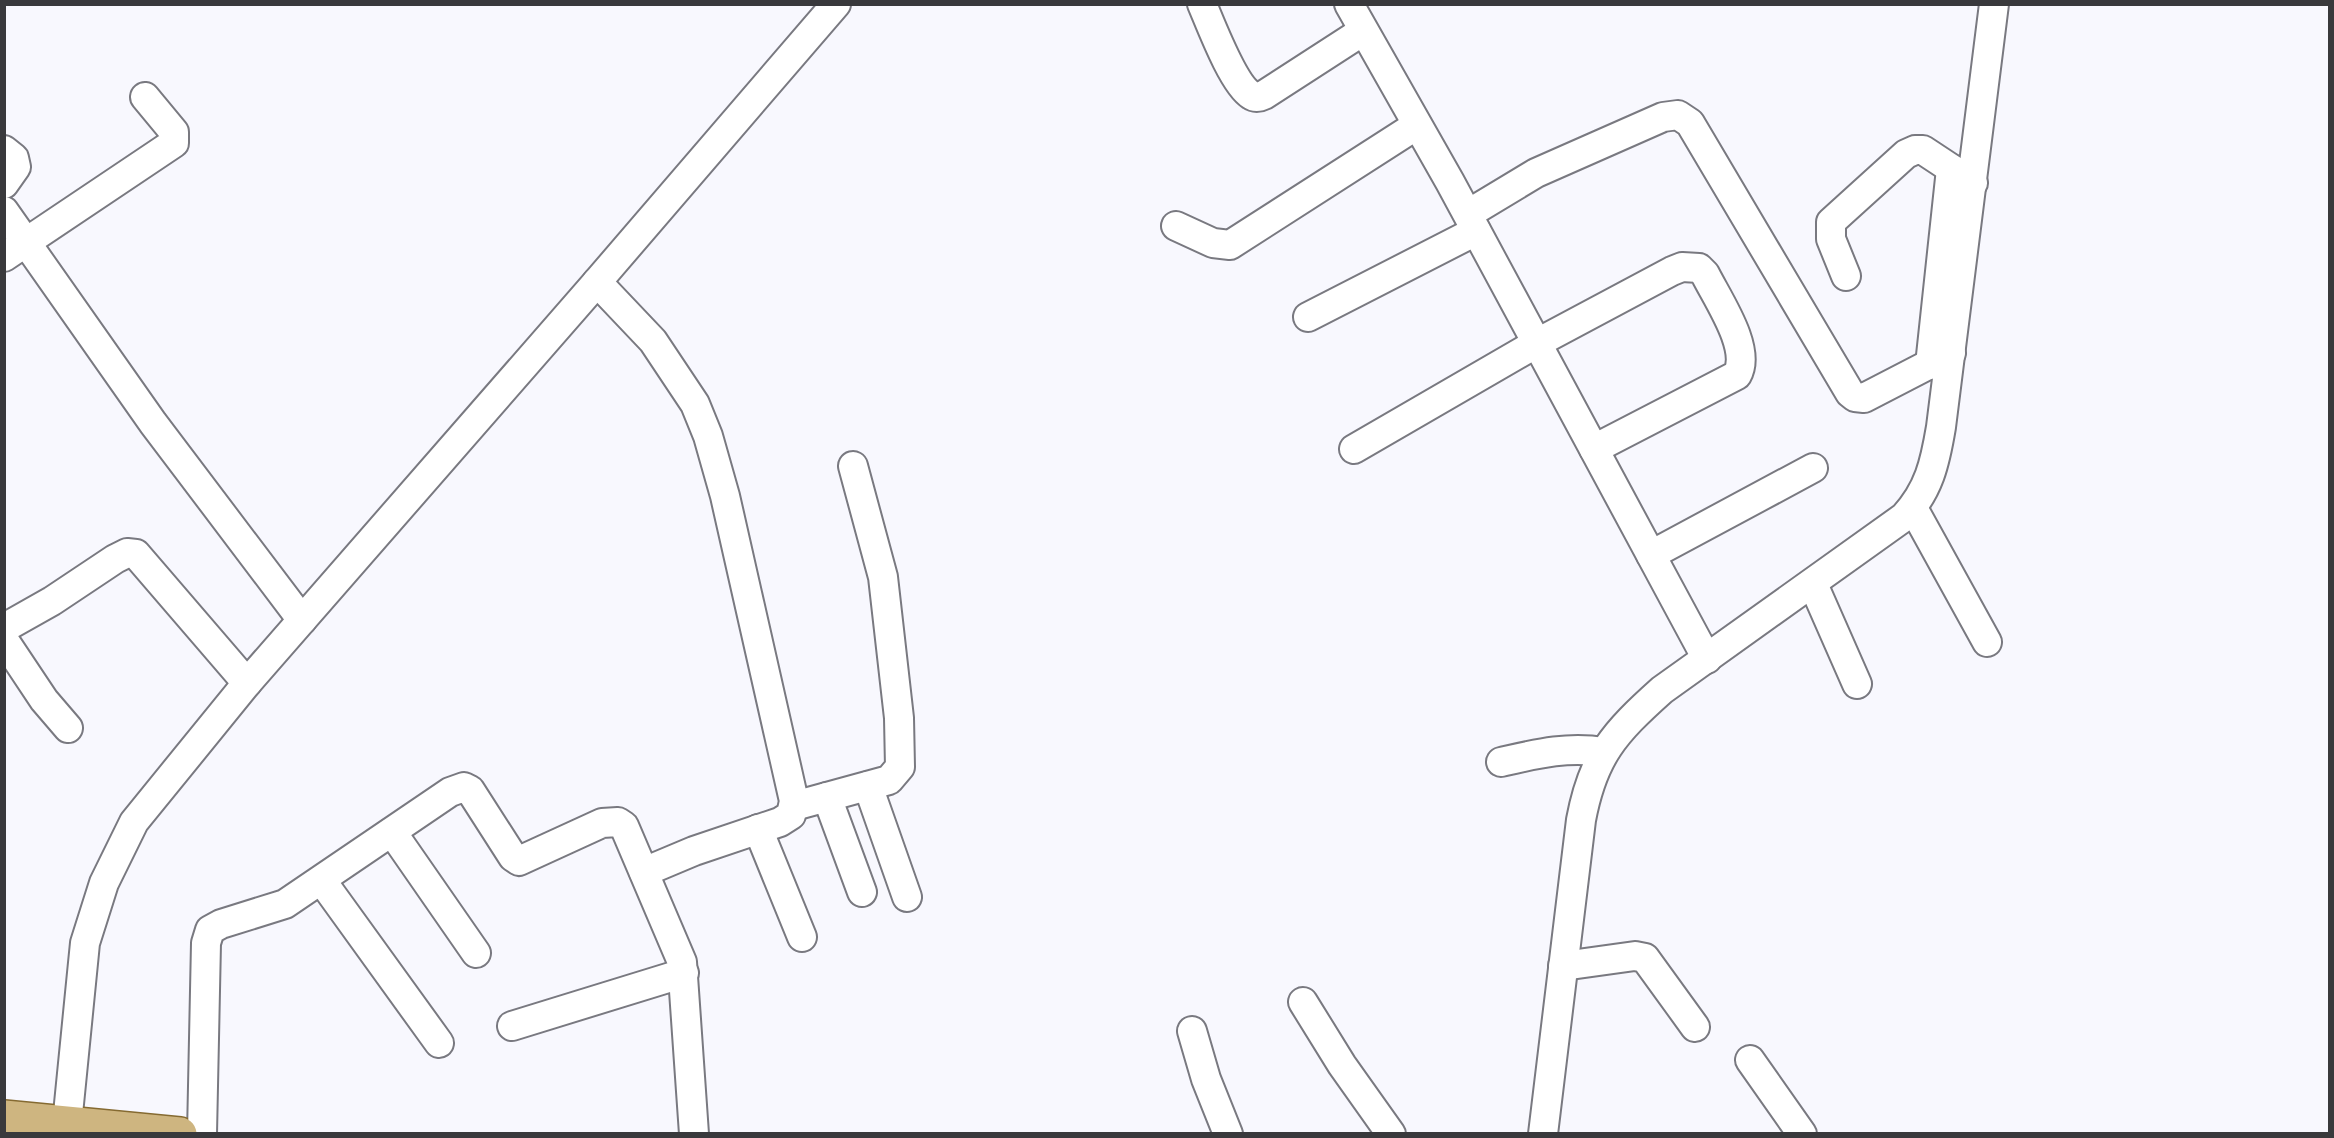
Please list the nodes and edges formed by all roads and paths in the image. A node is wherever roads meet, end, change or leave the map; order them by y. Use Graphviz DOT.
graph roads {
  1 [pos="836,4"];
  2 [pos="1202,4"];
  3 [pos="1349,4"];
  4 [pos="1994,4"];
  5 [pos="1363,32"];
  6 [pos="145,97"];
  7 [pos="1417,125"];
  8 [pos="4,150"];
  9 [pos="1961,175"];
  10 [pos="4,184"];
  11 [pos="4,211"];
  12 [pos="1472,222"];
  13 [pos="1176,226"];
  14 [pos="15,249"];
  15 [pos="1846,276"];
  16 [pos="597,282"];
  17 [pos="1308,317"];
  18 [pos="1537,343"];
  19 [pos="1939,359"];
  20 [pos="1354,449"];
  21 [pos="1594,449"];
  22 [pos="853,466"];
  23 [pos="1813,468"];
  24 [pos="1913,508"];
  25 [pos="1651,555"];
  26 [pos="1813,584"];
  27 [pos="302,620"];
  28 [pos="4,628"];
  29 [pos="4,640"];
  30 [pos="1987,642"];
  31 [pos="1707,659"];
  32 [pos="247,683"];
  33 [pos="1857,684"];
  34 [pos="68,728"];
  35 [pos="1593,750"];
  36 [pos="1501,762"];
  37 [pos="868,786"];
  38 [pos="827,797"];
  39 [pos="794,806"];
  40 [pos="758,829"];
  41 [pos="392,832"];
  42 [pos="644,872"];
  43 [pos="322,880"];
  44 [pos="862,892"];
  45 [pos="907,897"];
  46 [pos="802,937"];
  47 [pos="476,953"];
  48 [pos="1563,966"];
  49 [pos="684,973"];
  50 [pos="1303,1002"];
  51 [pos="512,1026"];
  52 [pos="1695,1027"];
  53 [pos="1192,1031"];
  54 [pos="440,1043"];
  55 [pos="1750,1060"];
  56 [pos="4,1117"];
  57 [pos="67,1128"];
  58 [pos="180,1134"];
  59 [pos="202,1134"];
  60 [pos="694,1134"];
  61 [pos="1228,1134"];
  62 [pos="1391,1134"];
  63 [pos="1543,1134"];
  64 [pos="1802,1134"];
  1 -- 16 [label="street"];
  2 -- 5 [label="street"];
  3 -- 5 [label="street"];
  4 -- 9 [label="street"];
  5 -- 7 [label="street"];
  6 -- 14 [label="street"];
  7 -- 12 [label="street"];
  7 -- 13 [label="street"];
  8 -- 10 [label="street"];
  9 -- 15 [label="street"];
  9 -- 19 [label="street"];
  11 -- 14 [label="street"];
  12 -- 17 [label="street"];
  12 -- 18 [label="street"];
  12 -- 19 [label="street"];
  14 -- 27 [label="street"];
  16 -- 27 [label="street"];
  16 -- 39 [label="street"];
  18 -- 20 [label="street"];
  18 -- 21 [label="street"];
  18 -- 21 [label="street"];
  19 -- 24 [label="street"];
  21 -- 25 [label="street"];
  22 -- 37 [label="street"];
  23 -- 25 [label="street"];
  24 -- 26 [label="street"];
  24 -- 30 [label="street"];
  25 -- 31 [label="street"];
  26 -- 31 [label="street"];
  26 -- 33 [label="street"];
  27 -- 32 [label="street"];
  28 -- 32 [label="street"];
  29 -- 34 [label="street"];
  31 -- 35 [label="street"];
  32 -- 57 [label="street"];
  35 -- 36 [label="street"];
  35 -- 48 [label="street"];
  37 -- 38 [label="street"];
  37 -- 45 [label="street"];
  38 -- 39 [label="street"];
  38 -- 44 [label="street"];
  39 -- 40 [label="street"];
  40 -- 42 [label="street"];
  40 -- 46 [label="street"];
  41 -- 42 [label="street"];
  41 -- 43 [label="street"];
  41 -- 47 [label="street"];
  42 -- 49 [label="street"];
  43 -- 54 [label="street"];
  43 -- 59 [label="street"];
  48 -- 52 [label="street"];
  48 -- 63 [label="street"];
  49 -- 51 [label="street"];
  49 -- 60 [label="street"];
  50 -- 62 [label="street"];
  53 -- 61 [label="street"];
  55 -- 64 [label="street"];
  56 -- 57 [label="main road"];
  57 -- 58 [label="main road"];
}
